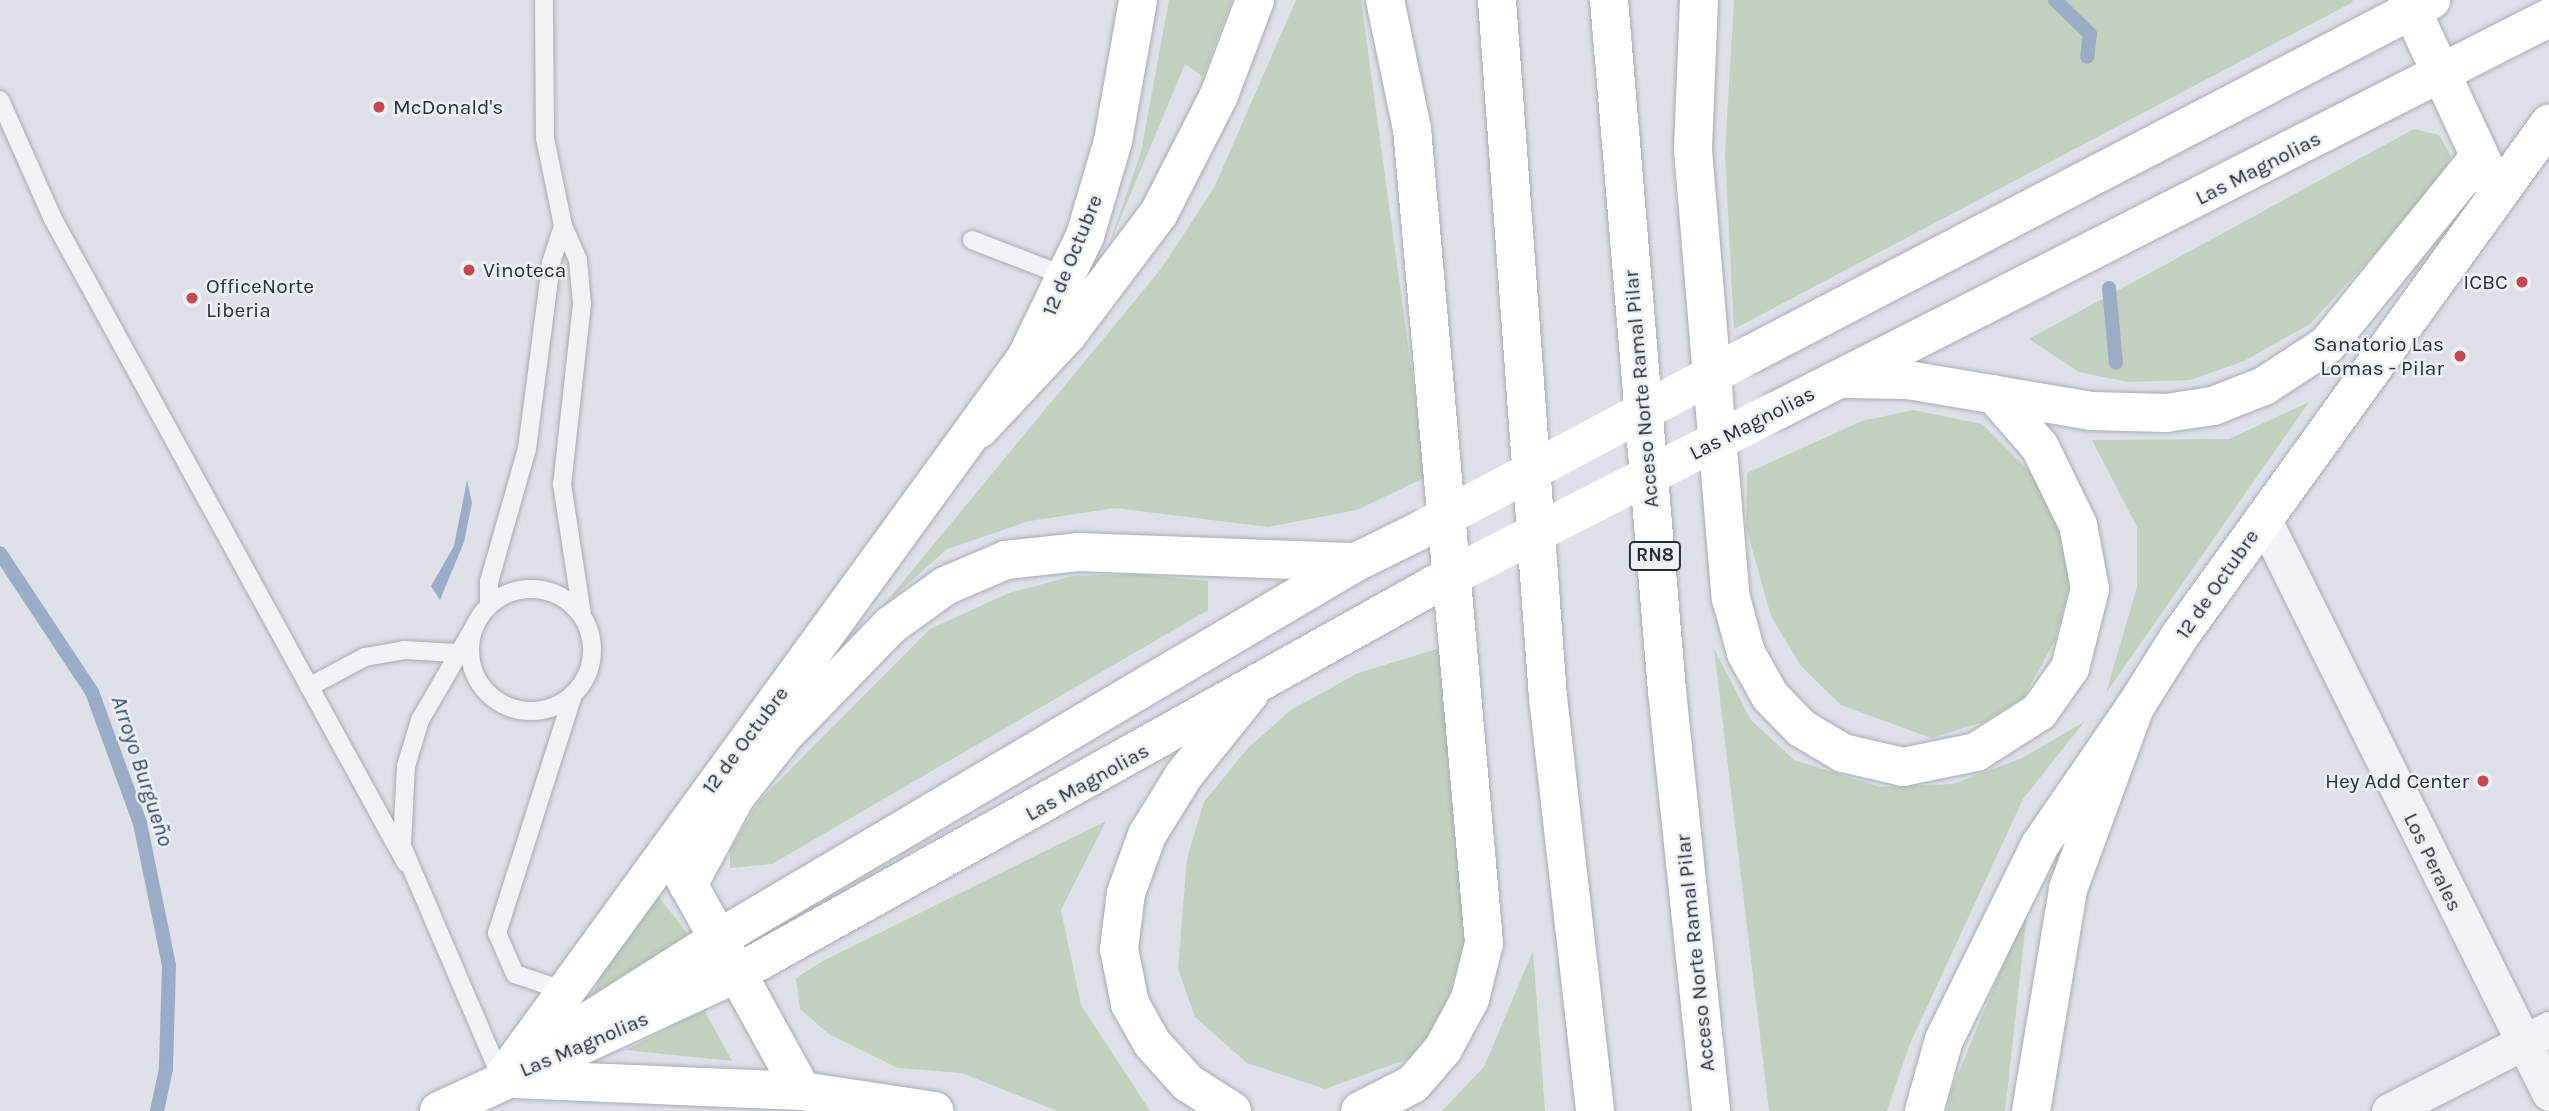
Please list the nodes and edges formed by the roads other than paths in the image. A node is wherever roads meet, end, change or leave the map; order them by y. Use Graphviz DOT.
graph roads {
  1 [pos="544,0"];
  2 [pos="1138,0"];
  3 [pos="1255,0"];
  4 [pos="1385,0"];
  5 [pos="1497,0"];
  6 [pos="1609,0"];
  7 [pos="1699,0"];
  8 [pos="2417,3"];
  9 [pos="2549,18"];
  10 [pos="2446,73"];
  11 [pos="0,100"];
  12 [pos="2549,124"];
  13 [pos="2480,156"];
  14 [pos="2498,198"];
  15 [pos="563,226"];
  16 [pos="972,240"];
  17 [pos="1068,278"];
  18 [pos="1838,379"];
  19 [pos="1994,394"];
  20 [pos="979,429"];
  21 [pos="2263,519"];
  22 [pos="1356,562"];
  23 [pos="489,605"];
  24 [pos="582,615"];
  25 [pos="477,622"];
  26 [pos="457,653"];
  27 [pos="309,687"];
  28 [pos="1250,693"];
  29 [pos="573,695"];
  30 [pos="2135,707"];
  31 [pos="667,845"];
  32 [pos="406,863"];
  33 [pos="688,885"];
  34 [pos="716,940"];
  35 [pos="736,974"];
  36 [pos="562,990"];
  37 [pos="2536,1036"];
  38 [pos="502,1079"];
  39 [pos="802,1091"];
  40 [pos="2549,1093"];
  41 [pos="439,1111"];
  42 [pos="935,1111"];
  43 [pos="1232,1111"];
  44 [pos="1360,1111"];
  45 [pos="1595,1111"];
  46 [pos="1712,1111"];
  47 [pos="1924,1111"];
  48 [pos="2031,1111"];
  49 [pos="2389,1111"];
  1 -- 15 [label="lane"];
  2 -- 17 [label="main road, 12 de Octubre"];
  3 -- 20 [label="main road"];
  4 -- 44 [label="main road"];
  5 -- 45 [label="main road"];
  6 -- 46 [label="main road, Acceso Norte Ramal Pilar / RN8"];
  7 -- 19 [label="main road"];
  8 -- 10 [label="main road"];
  8 -- 22 [label="main road, Las Magnolias, bridge"];
  9 -- 10 [label="main road, Las Magnolias"];
  10 -- 13 [label="main road"];
  10 -- 18 [label="main road, Las Magnolias"];
  11 -- 27 [label="lane"];
  12 -- 14 [label="main road, 12 de Octubre"];
  13 -- 14 [label="main road"];
  13 -- 19 [label="main road"];
  14 -- 21 [label="main road, 12 de Octubre"];
  15 -- 23 [label="lane"];
  15 -- 24 [label="lane"];
  16 -- 17 [label="lane"];
  17 -- 20 [label="main road, 12 de Octubre"];
  18 -- 19 [label="main road"];
  18 -- 28 [label="main road, Las Magnolias, bridge"];
  20 -- 31 [label="main road, 12 de Octubre"];
  21 -- 30 [label="main road, 12 de Octubre"];
  21 -- 37 [label="street, Los Perales"];
  22 -- 33 [label="main road"];
  22 -- 34 [label="main road, Las Magnolias"];
  23 -- 24 [label="lane"];
  23 -- 25 [label="lane"];
  24 -- 29 [label="lane"];
  25 -- 26 [label="lane"];
  25 -- 29 [label="lane"];
  26 -- 27 [label="lane"];
  26 -- 32 [label="lane"];
  27 -- 32 [label="lane"];
  28 -- 35 [label="main road, Las Magnolias"];
  28 -- 43 [label="main road"];
  29 -- 36 [label="lane"];
  30 -- 47 [label="main road"];
  30 -- 48 [label="main road, 12 de Octubre"];
  31 -- 33 [label="main road"];
  31 -- 36 [label="main road, 12 de Octubre"];
  32 -- 38 [label="lane"];
  33 -- 34 [label="main road"];
  34 -- 35 [label="main road"];
  34 -- 38 [label="main road, Las Magnolias"];
  35 -- 38 [label="main road, Las Magnolias"];
  35 -- 39 [label="main road"];
  36 -- 38 [label="main road, 12 de Octubre"];
  37 -- 40 [label="street, Los Perales"];
  37 -- 49 [label="street"];
  38 -- 39 [label="main road"];
  38 -- 41 [label="main road"];
  39 -- 42 [label="main road"];
}
